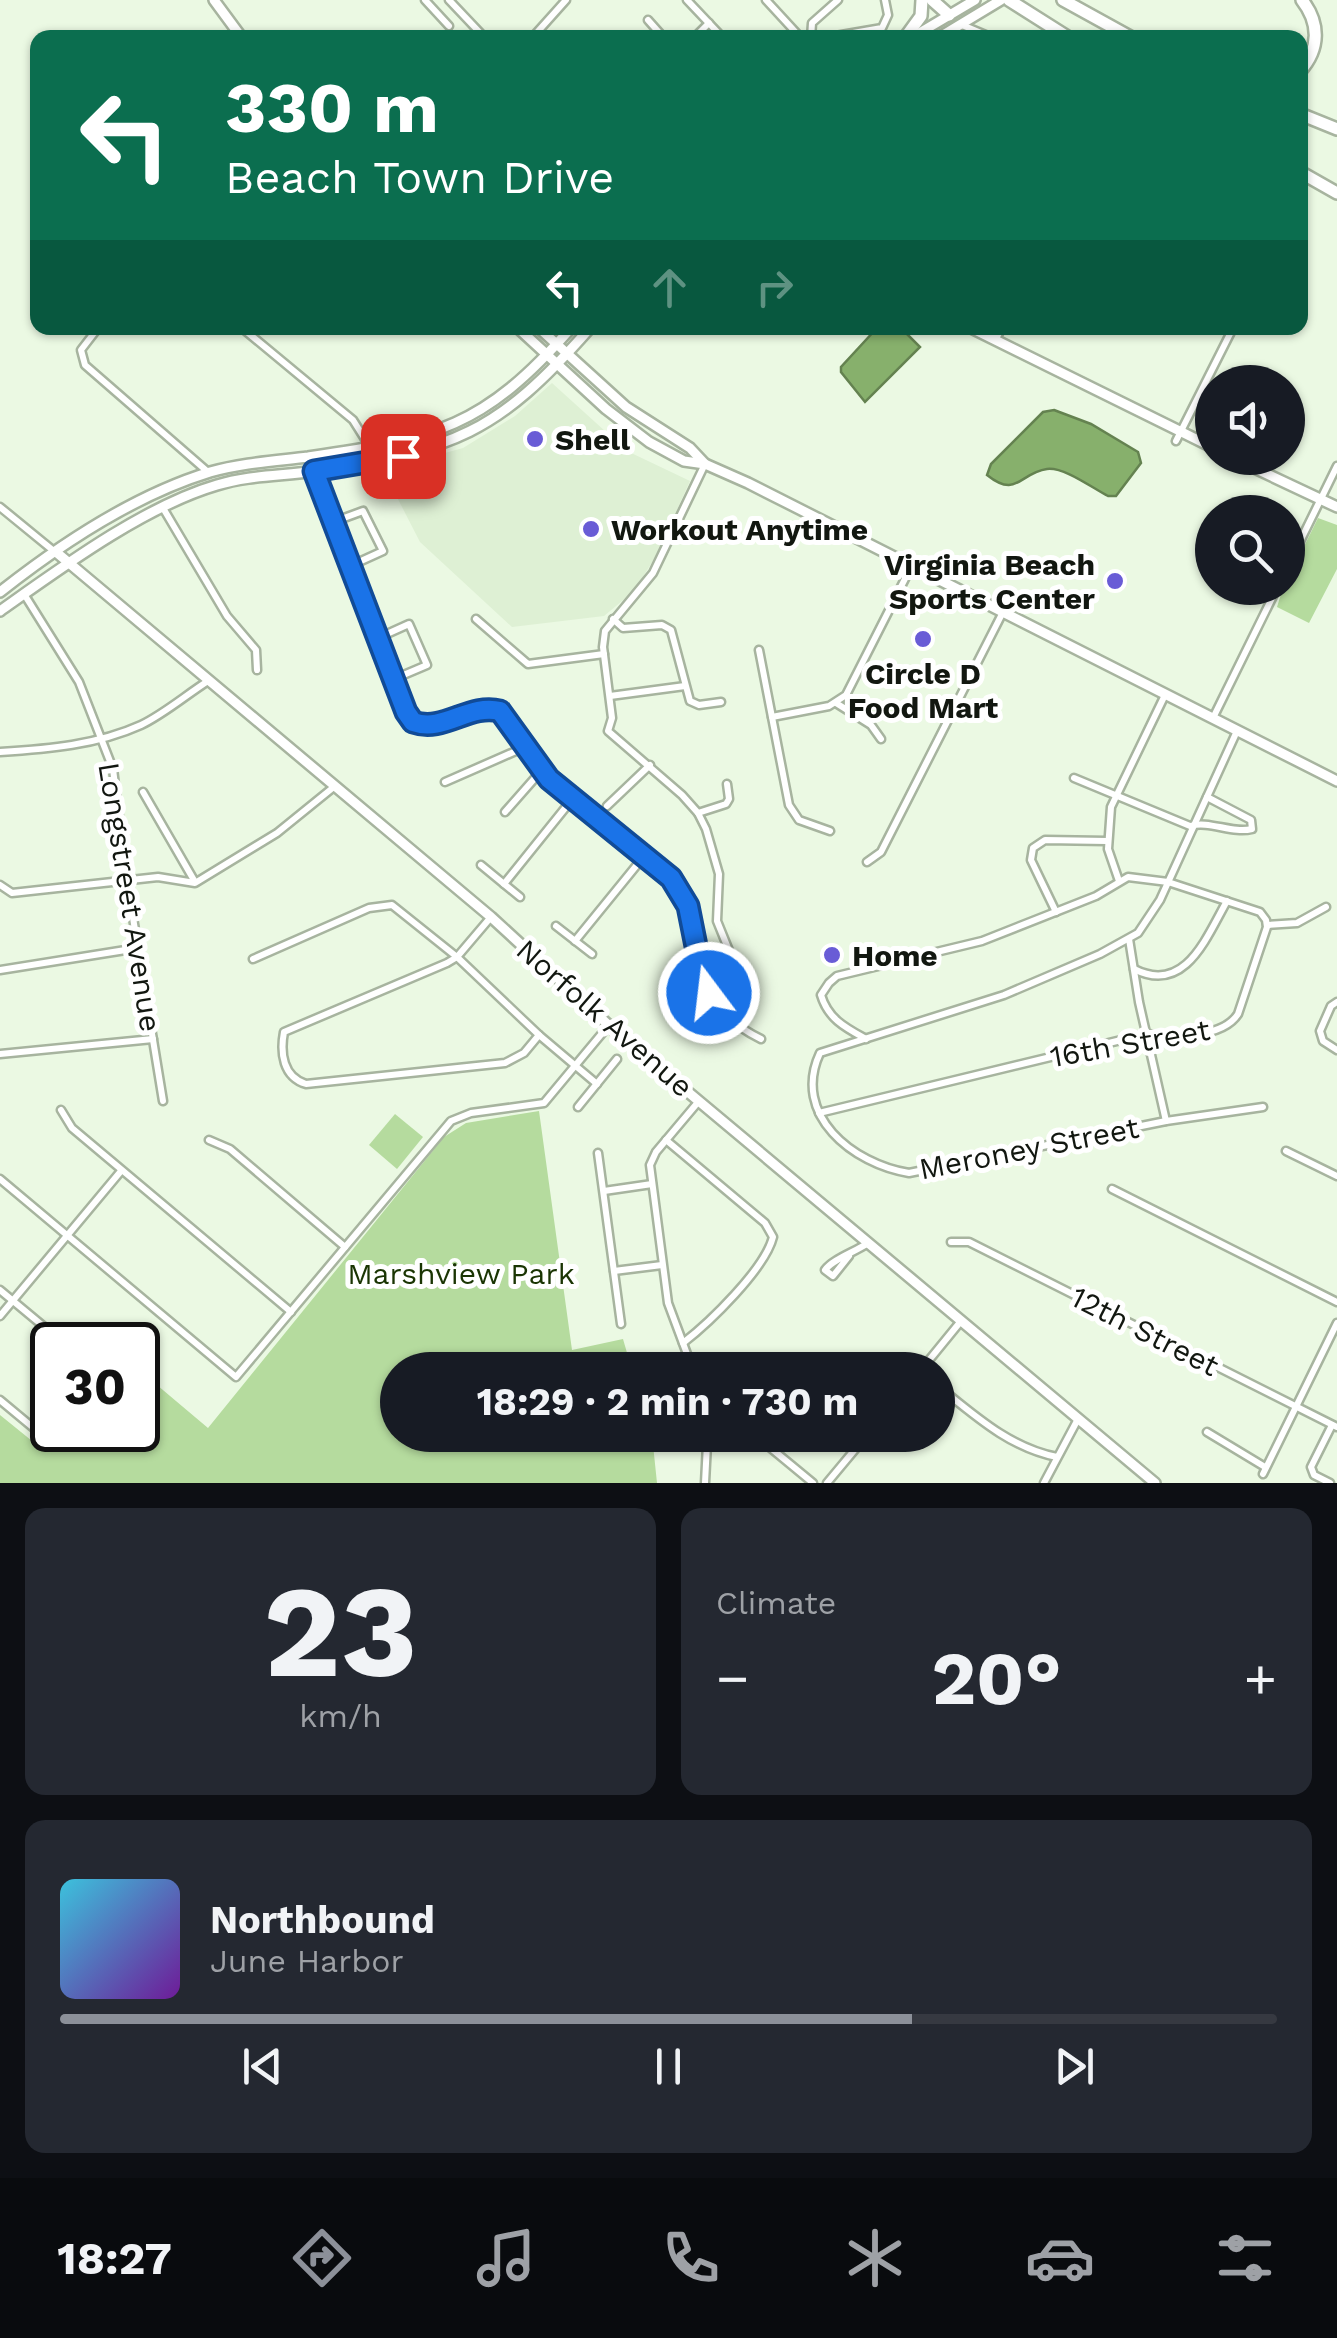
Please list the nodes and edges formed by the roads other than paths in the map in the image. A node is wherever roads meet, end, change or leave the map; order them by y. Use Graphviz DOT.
graph roads {
  1 [pos="214,0"];
  2 [pos="425,0"];
  3 [pos="450,0"];
  4 [pos="566,0"];
  5 [pos="687,0"];
  6 [pos="766,0"];
  7 [pos="838,0"];
  8 [pos="885,0"];
  9 [pos="922,0"];
  10 [pos="932,0"];
  11 [pos="975,0"];
  12 [pos="1001,0"];
  13 [pos="1010,0"];
  14 [pos="1064,0"];
  15 [pos="1302,0"];
  16 [pos="984,10"];
  17 [pos="949,15"];
  18 [pos="648,20"];
  19 [pos="708,23"];
  20 [pos="960,24"];
  21 [pos="449,26"];
  22 [pos="236,30"];
  23 [pos="477,30"];
  24 [pos="539,30"];
  25 [pos="657,30"];
  26 [pos="701,30"];
  27 [pos="715,30"];
  28 [pos="794,30"];
  29 [pos="812,30"];
  30 [pos="870,30"];
  31 [pos="913,30"];
  32 [pos="922,30"];
  33 [pos="951,30"];
  34 [pos="975,30"];
  35 [pos="987,30"];
  36 [pos="1056,30"];
  37 [pos="1118,30"];
  38 [pos="1308,61"];
  39 [pos="1308,117"];
  40 [pos="1337,129"];
  41 [pos="1308,177"];
  42 [pos="1337,194"];
  43 [pos="93,335"];
  44 [pos="250,335"];
  45 [pos="526,335"];
  46 [pos="547,335"];
  47 [pos="565,335"];
  48 [pos="584,335"];
  49 [pos="985,335"];
  50 [pos="998,335"];
  51 [pos="1229,335"];
  52 [pos="995,340"];
  53 [pos="557,344"];
  54 [pos="547,354"];
  55 [pos="568,354"];
  56 [pos="558,364"];
  57 [pos="434,433"];
  58 [pos="1178,437"];
  59 [pos="1195,442"];
  60 [pos="438,447"];
  61 [pos="371,448"];
  62 [pos="308,457"];
  63 [pos="705,464"];
  64 [pos="1337,466"];
  65 [pos="314,471"];
  66 [pos="208,473"];
  67 [pos="1269,475"];
  68 [pos="1320,499"];
  69 [pos="0,507"];
  70 [pos="1337,507"];
  71 [pos="163,508"];
  72 [pos="333,522"];
  73 [pos="1305,530"];
  74 [pos="56,552"];
  75 [pos="69,564"];
  76 [pos="350,566"];
  77 [pos="912,567"];
  78 [pos="0,592"];
  79 [pos="24,594"];
  80 [pos="1269,605"];
  81 [pos="0,611"];
  82 [pos="1002,612"];
  83 [pos="476,619"];
  84 [pos="613,619"];
  85 [pos="378,638"];
  86 [pos="759,650"];
  87 [pos="604,654"];
  88 [pos="257,670"];
  89 [pos="394,679"];
  90 [pos="208,681"];
  91 [pos="685,686"];
  92 [pos="1165,695"];
  93 [pos="610,696"];
  94 [pos="722,702"];
  95 [pos="836,703"];
  96 [pos="772,717"];
  97 [pos="1213,719"];
  98 [pos="1237,732"];
  99 [pos="103,738"];
  100 [pos="881,739"];
  101 [pos="524,747"];
  102 [pos="0,752"];
  103 [pos="650,765"];
  104 [pos="542,770"];
  105 [pos="1074,778"];
  106 [pos="445,782"];
  107 [pos="1337,782"];
  108 [pos="336,784"];
  109 [pos="727,784"];
  110 [pos="143,792"];
  111 [pos="1114,795"];
  112 [pos="574,797"];
  113 [pos="1207,797"];
  114 [pos="607,806"];
  115 [pos="505,812"];
  116 [pos="698,813"];
  117 [pos="1194,826"];
  118 [pos="830,831"];
  119 [pos="1107,841"];
  120 [pos="645,855"];
  121 [pos="867,862"];
  122 [pos="481,865"];
  123 [pos="1119,880"];
  124 [pos="127,881"];
  125 [pos="1168,882"];
  126 [pos="196,883"];
  127 [pos="504,884"];
  128 [pos="0,885"];
  129 [pos="520,897"];
  130 [pos="1228,901"];
  131 [pos="1326,907"];
  132 [pos="1056,912"];
  133 [pos="491,917"];
  134 [pos="1267,925"];
  135 [pos="556,926"];
  136 [pos="1129,939"];
  137 [pos="575,941"];
  138 [pos="138,948"];
  139 [pos="592,954"];
  140 [pos="457,957"];
  141 [pos="254,959"];
  142 [pos="1134,969"];
  143 [pos="0,970"];
  144 [pos="740,999"];
  145 [pos="1337,1002"];
  146 [pos="609,1025"];
  147 [pos="1146,1034"];
  148 [pos="539,1035"];
  149 [pos="153,1039"];
  150 [pos="761,1039"];
  151 [pos="866,1039"];
  152 [pos="1337,1050"];
  153 [pos="0,1054"];
  154 [pos="617,1059"];
  155 [pos="575,1065"];
  156 [pos="597,1084"];
  157 [pos="163,1101"];
  158 [pos="699,1101"];
  159 [pos="578,1106"];
  160 [pos="1263,1107"];
  161 [pos="61,1110"];
  162 [pos="819,1113"];
  163 [pos="1166,1120"];
  164 [pos="209,1140"];
  165 [pos="666,1140"];
  166 [pos="1286,1151"];
  167 [pos="598,1153"];
  168 [pos="121,1171"];
  169 [pos="1337,1176"];
  170 [pos="0,1179"];
  171 [pos="652,1184"];
  172 [pos="1112,1189"];
  173 [pos="603,1192"];
  174 [pos="68,1236"];
  175 [pos="951,1242"];
  176 [pos="868,1243"];
  177 [pos="345,1247"];
  178 [pos="850,1256"];
  179 [pos="662,1265"];
  180 [pos="614,1270"];
  181 [pos="0,1290"];
  182 [pos="13,1300"];
  183 [pos="1337,1302"];
  184 [pos="290,1312"];
  185 [pos="0,1316"];
  186 [pos="961,1320"];
  187 [pos="39,1322"];
  188 [pos="1337,1323"];
  189 [pos="621,1324"];
  190 [pos="682,1342"];
  191 [pos="686,1352"];
  192 [pos="935,1352"];
  193 [pos="955,1399"];
  194 [pos="0,1400"];
  195 [pos="1295,1406"];
  196 [pos="1078,1420"];
  197 [pos="30,1425"];
  198 [pos="1335,1426"];
  199 [pos="1207,1432"];
  200 [pos="707,1452"];
  201 [pos="776,1452"];
  202 [pos="853,1452"];
  203 [pos="1056,1457"];
  204 [pos="705,1483"];
  205 [pos="813,1483"];
  206 [pos="827,1483"];
  207 [pos="1044,1483"];
  208 [pos="1155,1483"];
  209 [pos="1330,1483"];
  1 -- 22 [label="main road"];
  2 -- 21 [label="street"];
  3 -- 23 [label="street"];
  4 -- 24 [label="street"];
  5 -- 19 [label="street"];
  6 -- 28 [label="street"];
  7 -- 29 [label="street"];
  8 -- 30 [label="street"];
  9 -- 31 [label="highway"];
  10 -- 17 [label="highway"];
  11 -- 17 [label="main road"];
  12 -- 16 [label="main road"];
  13 -- 36 [label="highway"];
  14 -- 37 [label="highway"];
  15 -- 38 [label="highway"];
  16 -- 20 [label="main road"];
  16 -- 35 [label="street"];
  17 -- 20 [label="main road"];
  17 -- 32 [label="main road"];
  18 -- 25 [label="street"];
  19 -- 26 [label="street"];
  19 -- 27 [label="street"];
  20 -- 33 [label="main road"];
  20 -- 34 [label="street"];
  39 -- 40 [label="highway"];
  41 -- 42 [label="highway"];
  43 -- 66 [label="street"];
  44 -- 61 [label="street"];
  45 -- 54 [label="main road"];
  46 -- 53 [label="main road"];
  47 -- 53 [label="main road"];
  48 -- 55 [label="main road"];
  49 -- 52 [label="main road"];
  50 -- 52 [label="street"];
  51 -- 58 [label="street"];
  52 -- 58 [label="main road"];
  53 -- 54 [label="main road"];
  53 -- 55 [label="main road"];
  54 -- 56 [label="main road"];
  54 -- 57 [label="main road"];
  55 -- 56 [label="main road"];
  55 -- 63 [label="main road"];
  56 -- 60 [label="main road"];
  56 -- 63 [label="main road"];
  57 -- 60 [label="street"];
  57 -- 61 [label="main road"];
  58 -- 59 [label="main road"];
  60 -- 65 [label="main road"];
  61 -- 62 [label="main road"];
  62 -- 65 [label="street"];
  62 -- 66 [label="main road"];
  63 -- 77 [label="main road"];
  63 -- 84 [label="street"];
  64 -- 68 [label="street"];
  65 -- 71 [label="main road"];
  65 -- 72 [label="street"];
  66 -- 74 [label="main road"];
  67 -- 68 [label="main road"];
  68 -- 70 [label="main road"];
  68 -- 73 [label="street"];
  69 -- 74 [label="street"];
  71 -- 75 [label="main road"];
  71 -- 88 [label="street"];
  72 -- 76 [label="street"];
  72 -- 76 [label="street"];
  74 -- 75 [label="main road, Norfolk Avenue"];
  74 -- 78 [label="main road"];
  75 -- 79 [label="main road"];
  75 -- 90 [label="main road, Norfolk Avenue"];
  76 -- 85 [label="street"];
  77 -- 82 [label="main road"];
  77 -- 95 [label="street"];
  79 -- 81 [label="main road"];
  79 -- 99 [label="street, Longstreet Avenue"];
  80 -- 97 [label="street"];
  82 -- 92 [label="main road"];
  82 -- 121 [label="street"];
  83 -- 87 [label="street"];
  84 -- 87 [label="street"];
  84 -- 91 [label="street"];
  85 -- 89 [label="street"];
  85 -- 89 [label="street"];
  86 -- 96 [label="street"];
  87 -- 93 [label="street"];
  89 -- 101 [label="street"];
  90 -- 99 [label="street"];
  90 -- 108 [label="main road, Norfolk Avenue"];
  91 -- 93 [label="street"];
  91 -- 94 [label="street"];
  92 -- 97 [label="main road"];
  92 -- 111 [label="street"];
  93 -- 103 [label="street"];
  95 -- 96 [label="street"];
  95 -- 100 [label="street"];
  96 -- 118 [label="street"];
  97 -- 98 [label="main road"];
  98 -- 107 [label="main road"];
  98 -- 113 [label="street"];
  99 -- 102 [label="street"];
  99 -- 124 [label="street, Longstreet Avenue"];
  101 -- 104 [label="street"];
  101 -- 106 [label="street"];
  103 -- 114 [label="street"];
  103 -- 116 [label="street"];
  104 -- 112 [label="street"];
  104 -- 115 [label="street"];
  105 -- 111 [label="street"];
  108 -- 126 [label="street"];
  108 -- 133 [label="main road, Norfolk Avenue"];
  109 -- 116 [label="street"];
  110 -- 126 [label="street"];
  111 -- 117 [label="street"];
  111 -- 119 [label="street"];
  112 -- 120 [label="street"];
  112 -- 127 [label="street"];
  113 -- 117 [label="street"];
  113 -- 117 [label="street"];
  116 -- 144 [label="street"];
  117 -- 125 [label="street"];
  119 -- 123 [label="street"];
  119 -- 132 [label="street"];
  120 -- 137 [label="street"];
  120 -- 150 [label="street"];
  122 -- 127 [label="street"];
  123 -- 125 [label="street"];
  123 -- 132 [label="street"];
  124 -- 126 [label="street"];
  124 -- 128 [label="street"];
  124 -- 138 [label="street, Longstreet Avenue"];
  125 -- 130 [label="street"];
  125 -- 136 [label="street"];
  127 -- 129 [label="street"];
  130 -- 134 [label="street"];
  130 -- 142 [label="street"];
  131 -- 134 [label="street"];
  132 -- 151 [label="street"];
  133 -- 140 [label="street"];
  133 -- 146 [label="main road, Norfolk Avenue"];
  134 -- 147 [label="street, 16th Street"];
  135 -- 137 [label="street"];
  136 -- 142 [label="street"];
  136 -- 151 [label="street"];
  137 -- 139 [label="street"];
  138 -- 143 [label="street"];
  138 -- 149 [label="street, Longstreet Avenue"];
  140 -- 141 [label="street"];
  140 -- 148 [label="street"];
  140 -- 148 [label="street"];
  142 -- 147 [label="street"];
  145 -- 152 [label="street"];
  146 -- 155 [label="street"];
  146 -- 158 [label="main road, Norfolk Avenue"];
  147 -- 162 [label="street, 16th Street"];
  147 -- 163 [label="street"];
  148 -- 155 [label="street"];
  149 -- 153 [label="street"];
  149 -- 157 [label="street, Longstreet Avenue"];
  151 -- 162 [label="street"];
  154 -- 156 [label="street"];
  155 -- 156 [label="street"];
  155 -- 177 [label="street"];
  156 -- 159 [label="street"];
  158 -- 165 [label="street"];
  158 -- 176 [label="main road, Norfolk Avenue"];
  160 -- 163 [label="street, Meroney Street"];
  161 -- 168 [label="street"];
  162 -- 163 [label="street, Meroney Street"];
  164 -- 177 [label="street"];
  165 -- 171 [label="street"];
  165 -- 190 [label="street"];
  166 -- 169 [label="street"];
  167 -- 173 [label="street"];
  168 -- 174 [label="street"];
  168 -- 184 [label="street"];
  170 -- 174 [label="street"];
  171 -- 173 [label="street"];
  171 -- 179 [label="street"];
  172 -- 183 [label="street"];
  173 -- 180 [label="street"];
  174 -- 182 [label="street"];
  174 -- 184 [label="street"];
  175 -- 195 [label="street, 12th Street"];
  176 -- 178 [label="street"];
  176 -- 186 [label="main road, Norfolk Avenue"];
  177 -- 184 [label="street"];
  179 -- 180 [label="street"];
  179 -- 190 [label="street"];
  180 -- 189 [label="street"];
  181 -- 182 [label="street"];
  182 -- 185 [label="street"];
  182 -- 187 [label="street"];
  186 -- 192 [label="street"];
  186 -- 196 [label="main road, Norfolk Avenue"];
  188 -- 195 [label="street"];
  190 -- 191 [label="street"];
  193 -- 203 [label="street"];
  194 -- 197 [label="street"];
  195 -- 198 [label="street, 12th Street"];
  195 -- 199 [label="street"];
  196 -- 203 [label="street"];
  196 -- 208 [label="main road, Norfolk Avenue"];
  198 -- 209 [label="street"];
  200 -- 204 [label="street"];
  201 -- 205 [label="street"];
  202 -- 206 [label="street"];
  203 -- 207 [label="street"];
}
